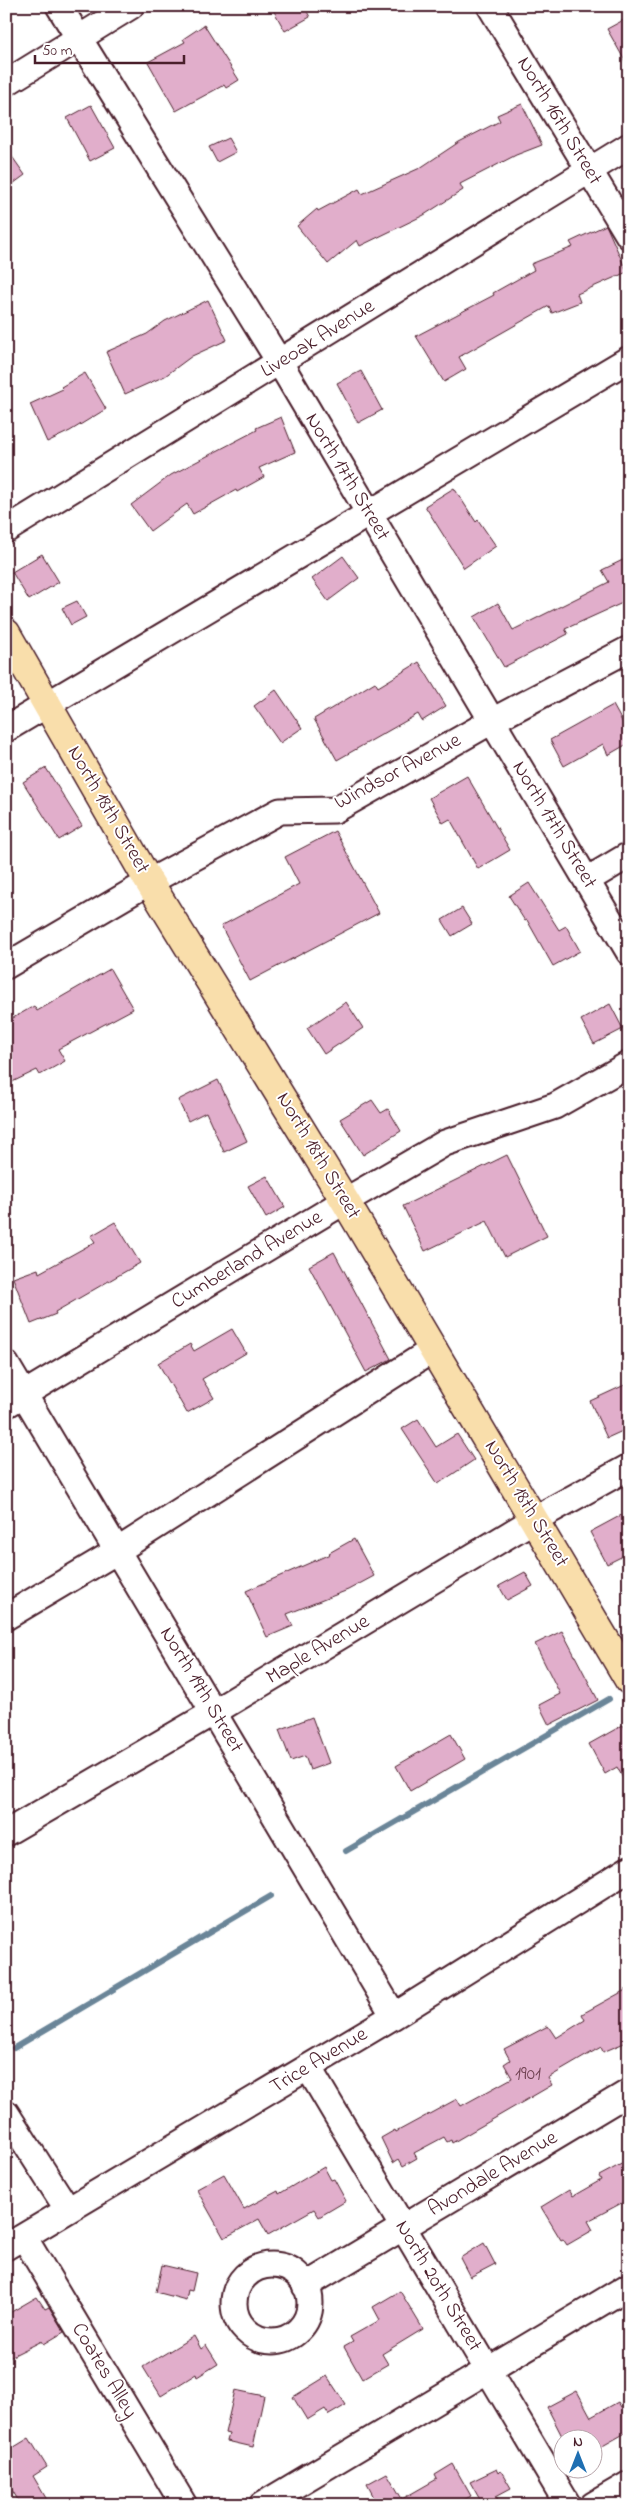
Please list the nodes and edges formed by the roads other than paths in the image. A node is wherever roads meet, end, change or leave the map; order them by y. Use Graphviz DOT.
graph roads {
  1 [pos="60,6"];
  2 [pos="131,6"];
  3 [pos="490,6"];
  4 [pos="77,38"];
  5 [pos="6,83"];
  6 [pos="629,146"];
  7 [pos="587,170"];
  8 [pos="629,236"];
  9 [pos="629,359"];
  10 [pos="280,363"];
  11 [pos="369,514"];
  12 [pos="6,530"];
  13 [pos="6,633"];
  14 [pos="629,648"];
  15 [pos="47,705"];
  16 [pos="492,721"];
  17 [pos="6,729"];
  18 [pos="629,855"];
  19 [pos="587,880"];
  20 [pos="149,882"];
  21 [pos="629,952"];
  22 [pos="6,966"];
  23 [pos="629,1064"];
  24 [pos="345,1200"];
  25 [pos="434,1349"];
  26 [pos="6,1364"];
  27 [pos="15,1400"];
  28 [pos="629,1467"];
  29 [pos="535,1519"];
  30 [pos="118,1551"];
  31 [pos="6,1617"];
  32 [pos="629,1680"];
  33 [pos="214,1712"];
  34 [pos="6,1833"];
  35 [pos="629,1869"];
  36 [pos="394,2016"];
  37 [pos="308,2067"];
  38 [pos="629,2092"];
  39 [pos="6,2114"];
  40 [pos="68,2210"];
  41 [pos="403,2227"];
  42 [pos="15,2242"];
  43 [pos="305,2286"];
  44 [pos="629,2286"];
  45 [pos="488,2371"];
  46 [pos="629,2484"];
  47 [pos="184,2505"];
  48 [pos="262,2505"];
  49 [pos="568,2505"];
  50 [pos="593,2505"];
  1 -- 4 [label="street, North 17th Street"];
  2 -- 4 [label="street"];
  3 -- 7 [label="street, North 16th Street"];
  4 -- 5 [label="street"];
  4 -- 10 [label="street, North 17th Street"];
  6 -- 7 [label="street, Liveoak Avenue"];
  7 -- 8 [label="street, North 16th Street"];
  7 -- 10 [label="street, Liveoak Avenue"];
  9 -- 11 [label="street"];
  10 -- 11 [label="street, North 17th Street"];
  10 -- 12 [label="street, Liveoak Avenue"];
  11 -- 15 [label="street"];
  11 -- 16 [label="street, North 17th Street"];
  13 -- 15 [label="main road, North 18th Street"];
  14 -- 16 [label="street, Windsor Avenue"];
  15 -- 17 [label="street"];
  15 -- 20 [label="main road, North 18th Street"];
  16 -- 19 [label="street, North 17th Street"];
  16 -- 20 [label="street, Windsor Avenue"];
  18 -- 19 [label="street"];
  19 -- 21 [label="street, North 17th Street"];
  20 -- 22 [label="street, Windsor Avenue"];
  20 -- 24 [label="main road, North 18th Street"];
  23 -- 24 [label="street, Cumberland Avenue"];
  24 -- 25 [label="main road, North 18th Street"];
  24 -- 27 [label="street, Cumberland Avenue"];
  25 -- 29 [label="main road, North 18th Street"];
  25 -- 30 [label="street"];
  26 -- 27 [label="street, North 19th Street"];
  27 -- 30 [label="street, North 19th Street"];
  28 -- 29 [label="street, Maple Avenue"];
  29 -- 32 [label="main road, North 18th Street"];
  29 -- 33 [label="street, Maple Avenue"];
  30 -- 31 [label="street"];
  30 -- 33 [label="street, North 19th Street"];
  33 -- 34 [label="street, Maple Avenue"];
  33 -- 36 [label="street, North 19th Street"];
  35 -- 36 [label="street, Trice Avenue"];
  36 -- 37 [label="street, Trice Avenue"];
  37 -- 40 [label="street, Trice Avenue"];
  37 -- 41 [label="street, North 20th Street"];
  38 -- 41 [label="street, Avondale Avenue"];
  39 -- 40 [label="street"];
  40 -- 42 [label="street, Trice Avenue"];
  41 -- 43 [label="street, Avondale Avenue"];
  41 -- 45 [label="street, North 20th Street"];
  42 -- 47 [label="street, Coates Alley"];
  44 -- 45 [label="street"];
  45 -- 48 [label="street"];
  45 -- 49 [label="street, North 20th Street"];
  46 -- 50 [label="street"];
}
